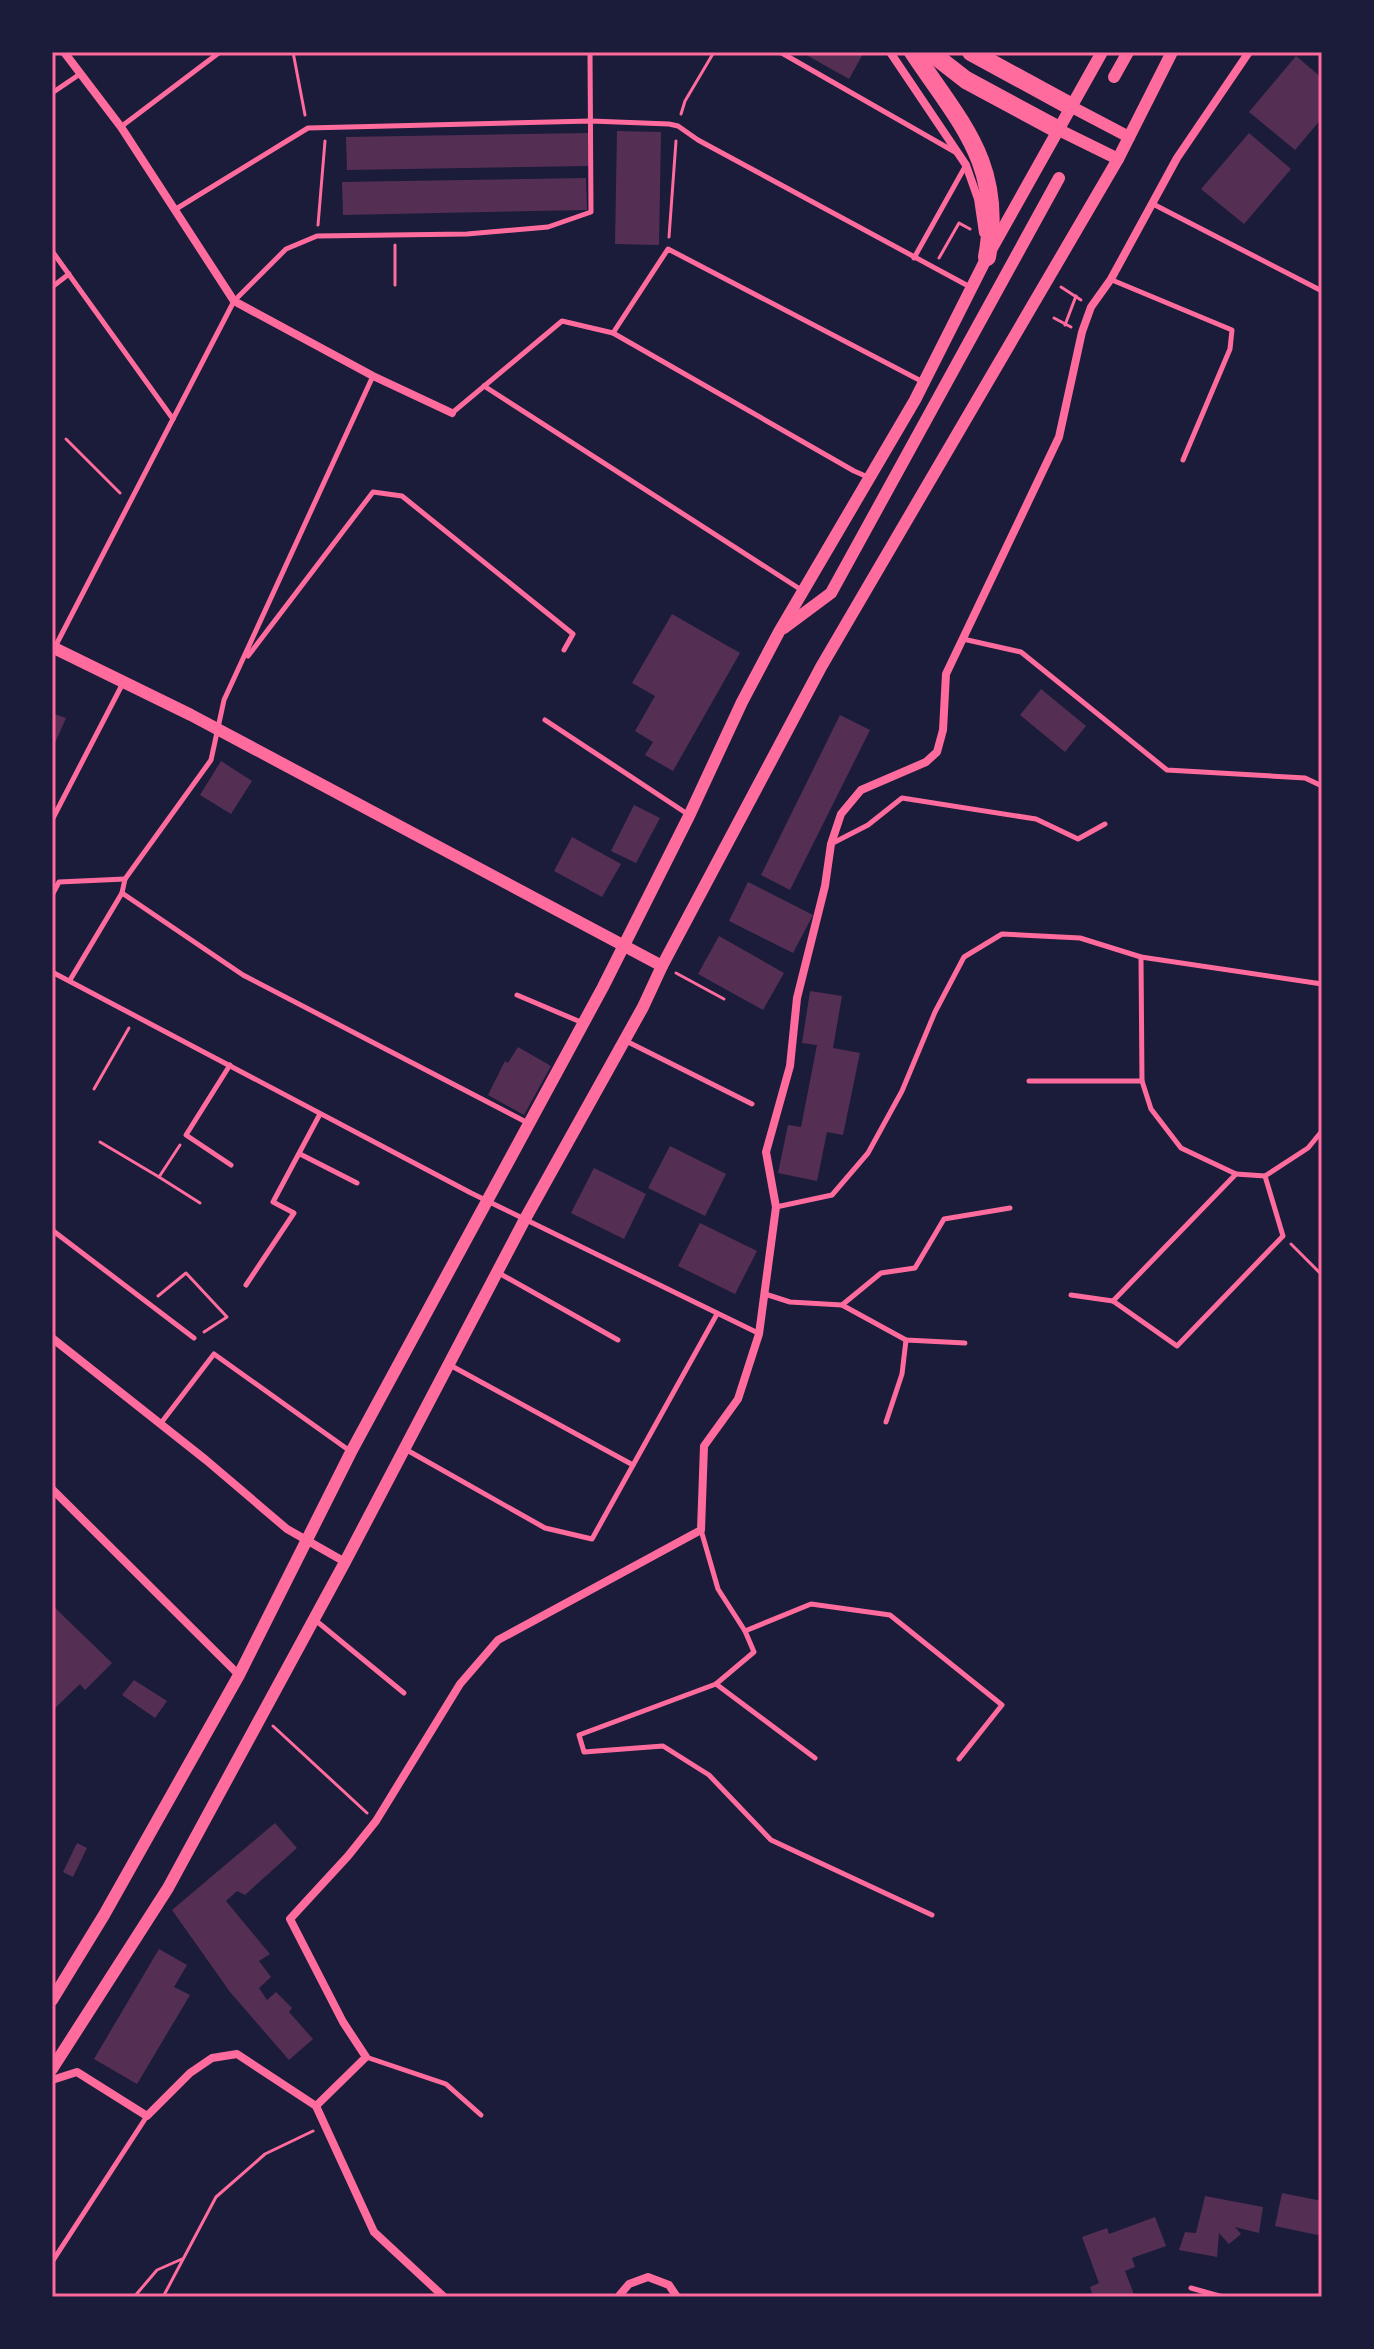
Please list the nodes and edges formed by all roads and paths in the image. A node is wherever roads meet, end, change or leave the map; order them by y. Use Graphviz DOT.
graph roads {
  1 [pos="64,52"];
  2 [pos="220,52"];
  3 [pos="293,52"];
  4 [pos="590,52"];
  5 [pos="714,52"];
  6 [pos="780,52"];
  7 [pos="890,52"];
  8 [pos="913,52"];
  9 [pos="930,52"];
  10 [pos="971,52"];
  11 [pos="1102,52"];
  12 [pos="1128,52"];
  13 [pos="1172,52"];
  14 [pos="1249,52"];
  15 [pos="80,74"];
  16 [pos="1114,77"];
  17 [pos="52,93"];
  18 [pos="1070,106"];
  19 [pos="591,121"];
  20 [pos="678,126"];
  21 [pos="121,127"];
  22 [pos="308,128"];
  23 [pos="326,129"];
  24 [pos="1057,129"];
  25 [pos="1129,137"];
  26 [pos="960,155"];
  27 [pos="1118,159"];
  28 [pos="966,165"];
  29 [pos="1059,178"];
  30 [pos="1153,204"];
  31 [pos="176,209"];
  32 [pos="959,223"];
  33 [pos="395,235"];
  34 [pos="317,236"];
  35 [pos="668,249"];
  36 [pos="52,251"];
  37 [pos="987,257"];
  38 [pos="914,258"];
  39 [pos="933,268"];
  40 [pos="69,274"];
  41 [pos="979,275"];
  42 [pos="1111,279"];
  43 [pos="395,285"];
  44 [pos="52,287"];
  45 [pos="973,288"];
  46 [pos="1322,291"];
  47 [pos="1076,296"];
  48 [pos="234,301"];
  49 [pos="1054,318"];
  50 [pos="613,333"];
  51 [pos="373,376"];
  52 [pos="924,382"];
  53 [pos="484,386"];
  54 [pos="452,413"];
  55 [pos="174,419"];
  56 [pos="66,439"];
  57 [pos="1183,460"];
  58 [pos="870,478"];
  59 [pos="131,504"];
  60 [pos="803,591"];
  61 [pos="779,632"];
  62 [pos="963,639"];
  63 [pos="53,648"];
  64 [pos="564,650"];
  65 [pos="243,663"];
  66 [pos="123,682"];
  67 [pos="545,720"];
  68 [pos="218,729"];
  69 [pos="1322,786"];
  70 [pos="689,816"];
  71 [pos="52,820"];
  72 [pos="1105,824"];
  73 [pos="831,844"];
  74 [pos="52,877"];
  75 [pos="125,879"];
  76 [pos="59,882"];
  77 [pos="122,893"];
  78 [pos="52,895"];
  79 [pos="624,945"];
  80 [pos="1141,957"];
  81 [pos="662,966"];
  82 [pos="52,972"];
  83 [pos="70,980"];
  84 [pos="1322,984"];
  85 [pos="517,995"];
  86 [pos="724,999"];
  87 [pos="136,1014"];
  88 [pos="583,1023"];
  89 [pos="625,1041"];
  90 [pos="230,1065"];
  91 [pos="1029,1081"];
  92 [pos="1142,1081"];
  93 [pos="94,1089"];
  94 [pos="752,1104"];
  95 [pos="320,1114"];
  96 [pos="528,1123"];
  97 [pos="1322,1131"];
  98 [pos="186,1135"];
  99 [pos="100,1142"];
  100 [pos="300,1154"];
  101 [pos="231,1165"];
  102 [pos="1236,1174"];
  103 [pos="1265,1176"];
  104 [pos="159,1177"];
  105 [pos="357,1183"];
  106 [pos="487,1201"];
  107 [pos="200,1203"];
  108 [pos="776,1207"];
  109 [pos="1010,1208"];
  110 [pos="525,1219"];
  111 [pos="52,1230"];
  112 [pos="1283,1236"];
  113 [pos="497,1271"];
  114 [pos="1322,1275"];
  115 [pos="246,1285"];
  116 [pos="765,1294"];
  117 [pos="1071,1295"];
  118 [pos="1113,1301"];
  119 [pos="148,1304"];
  120 [pos="842,1305"];
  121 [pos="717,1314"];
  122 [pos="759,1334"];
  123 [pos="52,1338"];
  124 [pos="194,1338"];
  125 [pos="618,1340"];
  126 [pos="906,1340"];
  127 [pos="965,1343"];
  128 [pos="447,1364"];
  129 [pos="886,1422"];
  130 [pos="160,1425"];
  131 [pos="404,1449"];
  132 [pos="351,1452"];
  133 [pos="633,1465"];
  134 [pos="52,1489"];
  135 [pos="701,1530"];
  136 [pos="306,1540"];
  137 [pos="345,1562"];
  138 [pos="313,1618"];
  139 [pos="745,1631"];
  140 [pos="239,1675"];
  141 [pos="716,1684"];
  142 [pos="404,1693"];
  143 [pos="261,1716"];
  144 [pos="815,1758"];
  145 [pos="959,1759"];
  146 [pos="376,1821"];
  147 [pos="932,1915"];
  148 [pos="52,2000"];
  149 [pos="366,2057"];
  150 [pos="52,2069"];
  151 [pos="52,2080"];
  152 [pos="316,2106"];
  153 [pos="481,2115"];
  154 [pos="147,2116"];
  155 [pos="324,2126"];
  156 [pos="182,2259"];
  157 [pos="52,2262"];
  158 [pos="1191,2288"];
  159 [pos="134,2297"];
  160 [pos="163,2297"];
  161 [pos="444,2297"];
  162 [pos="618,2297"];
  163 [pos="677,2297"];
  164 [pos="1223,2297"];
  1 -- 15 [label="street"];
  2 -- 21 [label="lane"];
  3 -- 22 [label="path"];
  4 -- 19 [label="lane"];
  5 -- 20 [label="path"];
  6 -- 26 [label="lane"];
  7 -- 26 [label="street"];
  8 -- 37 [label="highway"];
  9 -- 24 [label="highway"];
  10 -- 18 [label="highway"];
  11 -- 18 [label="street"];
  12 -- 16 [label="street"];
  13 -- 25 [label="street"];
  14 -- 30 [label="street"];
  15 -- 17 [label="lane"];
  15 -- 21 [label="street"];
  18 -- 24 [label="street"];
  18 -- 25 [label="street"];
  19 -- 20 [label="lane"];
  19 -- 23 [label="lane"];
  19 -- 33 [label="lane"];
  20 -- 35 [label="path"];
  20 -- 38 [label="lane"];
  21 -- 31 [label="street"];
  22 -- 23 [label="lane"];
  22 -- 31 [label="lane"];
  23 -- 34 [label="path"];
  24 -- 27 [label="street"];
  24 -- 37 [label="street"];
  25 -- 27 [label="street"];
  26 -- 28 [label="street"];
  27 -- 81 [label="street"];
  28 -- 38 [label="lane"];
  28 -- 41 [label="street"];
  29 -- 61 [label="street"];
  30 -- 42 [label="street"];
  30 -- 46 [label="lane"];
  31 -- 48 [label="street"];
  32 -- 39 [label="path"];
  33 -- 34 [label="lane"];
  33 -- 43 [label="path"];
  34 -- 48 [label="lane"];
  35 -- 50 [label="lane"];
  35 -- 52 [label="lane"];
  36 -- 40 [label="lane"];
  37 -- 41 [label="street"];
  38 -- 39 [label="lane"];
  39 -- 45 [label="lane"];
  40 -- 44 [label="lane"];
  40 -- 55 [label="lane"];
  41 -- 45 [label="street"];
  42 -- 57 [label="lane"];
  42 -- 62 [label="street"];
  45 -- 52 [label="street"];
  47 -- 49 [label="path"];
  48 -- 51 [label="street"];
  48 -- 55 [label="lane"];
  50 -- 53 [label="lane"];
  50 -- 58 [label="lane"];
  51 -- 54 [label="street"];
  51 -- 65 [label="lane"];
  52 -- 58 [label="street"];
  53 -- 54 [label="lane"];
  53 -- 60 [label="lane"];
  55 -- 59 [label="lane"];
  56 -- 59 [label="path"];
  58 -- 60 [label="street"];
  59 -- 63 [label="lane"];
  60 -- 61 [label="street"];
  61 -- 70 [label="street"];
  62 -- 69 [label="lane"];
  62 -- 73 [label="street"];
  63 -- 66 [label="street"];
  64 -- 65 [label="lane"];
  65 -- 68 [label="lane"];
  66 -- 68 [label="street"];
  66 -- 71 [label="lane"];
  67 -- 70 [label="lane"];
  68 -- 75 [label="lane"];
  68 -- 79 [label="street"];
  70 -- 79 [label="street"];
  72 -- 73 [label="lane"];
  73 -- 108 [label="street"];
  74 -- 76 [label="lane"];
  75 -- 76 [label="lane"];
  75 -- 77 [label="lane"];
  76 -- 78 [label="lane"];
  77 -- 83 [label="lane"];
  77 -- 96 [label="lane"];
  79 -- 81 [label="street"];
  79 -- 88 [label="street"];
  80 -- 84 [label="lane"];
  80 -- 92 [label="lane"];
  80 -- 108 [label="lane"];
  81 -- 86 [label="path"];
  81 -- 89 [label="street"];
  82 -- 83 [label="lane"];
  83 -- 87 [label="lane"];
  85 -- 88 [label="lane"];
  87 -- 90 [label="lane"];
  87 -- 93 [label="path"];
  88 -- 96 [label="street"];
  89 -- 94 [label="lane"];
  89 -- 110 [label="street"];
  90 -- 95 [label="lane"];
  90 -- 98 [label="lane"];
  91 -- 92 [label="lane"];
  92 -- 102 [label="lane"];
  95 -- 100 [label="lane"];
  95 -- 106 [label="lane"];
  96 -- 106 [label="street"];
  97 -- 103 [label="lane"];
  98 -- 101 [label="lane"];
  98 -- 104 [label="path"];
  99 -- 104 [label="path"];
  100 -- 105 [label="lane"];
  100 -- 115 [label="lane"];
  102 -- 103 [label="lane"];
  102 -- 118 [label="lane"];
  103 -- 112 [label="lane"];
  104 -- 107 [label="path"];
  106 -- 110 [label="lane"];
  106 -- 132 [label="street"];
  108 -- 116 [label="street"];
  109 -- 120 [label="lane"];
  110 -- 113 [label="street"];
  110 -- 121 [label="lane"];
  111 -- 119 [label="lane"];
  112 -- 114 [label="path"];
  112 -- 118 [label="lane"];
  113 -- 125 [label="lane"];
  113 -- 128 [label="street"];
  116 -- 120 [label="lane"];
  116 -- 122 [label="street"];
  117 -- 118 [label="lane"];
  119 -- 124 [label="lane"];
  119 -- 124 [label="path"];
  120 -- 126 [label="lane"];
  121 -- 122 [label="lane"];
  121 -- 133 [label="lane"];
  122 -- 135 [label="street"];
  123 -- 130 [label="street"];
  126 -- 127 [label="lane"];
  126 -- 129 [label="lane"];
  128 -- 131 [label="street"];
  128 -- 133 [label="lane"];
  130 -- 132 [label="lane"];
  130 -- 136 [label="street"];
  131 -- 133 [label="lane"];
  131 -- 137 [label="street"];
  132 -- 136 [label="street"];
  134 -- 140 [label="street"];
  135 -- 139 [label="lane"];
  135 -- 146 [label="street"];
  136 -- 137 [label="street"];
  136 -- 140 [label="street"];
  137 -- 138 [label="street"];
  138 -- 142 [label="lane"];
  138 -- 143 [label="street"];
  139 -- 141 [label="lane"];
  139 -- 145 [label="lane"];
  140 -- 148 [label="street"];
  141 -- 144 [label="lane"];
  141 -- 147 [label="lane"];
  143 -- 146 [label="path"];
  143 -- 150 [label="street"];
  146 -- 149 [label="street"];
  149 -- 152 [label="street"];
  149 -- 153 [label="lane"];
  151 -- 154 [label="street"];
  152 -- 154 [label="street"];
  152 -- 155 [label="street"];
  154 -- 157 [label="lane"];
  155 -- 156 [label="path"];
  155 -- 161 [label="street"];
  156 -- 159 [label="path"];
  156 -- 160 [label="path"];
  158 -- 164 [label="lane"];
  162 -- 163 [label="street"];
}
